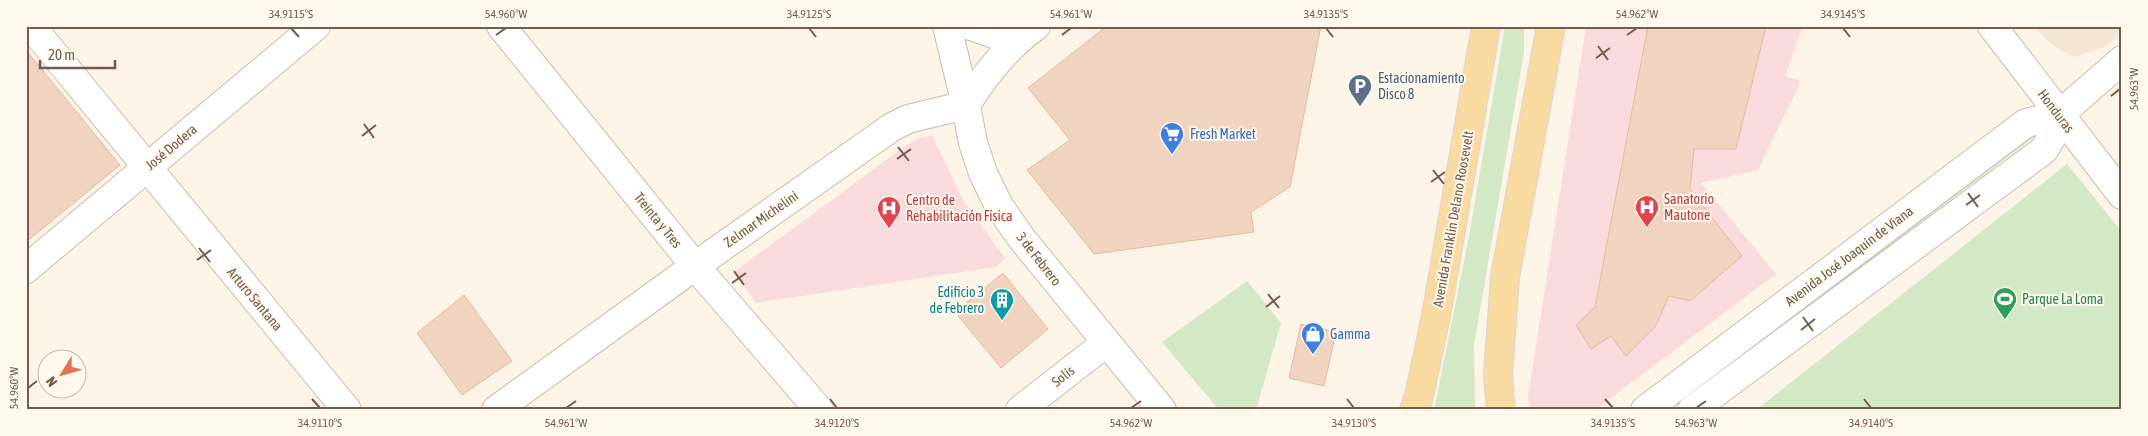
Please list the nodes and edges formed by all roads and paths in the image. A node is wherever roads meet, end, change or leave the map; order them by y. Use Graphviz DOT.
graph roads {
  1 [pos="31,26"];
  2 [pos="316,26"];
  3 [pos="501,26"];
  4 [pos="947,26"];
  5 [pos="971,26"];
  6 [pos="1486,26"];
  7 [pos="1551,26"];
  8 [pos="1992,26"];
  9 [pos="1029,31"];
  10 [pos="2122,60"];
  11 [pos="966,104"];
  12 [pos="2059,115"];
  13 [pos="147,168"];
  14 [pos="2122,195"];
  15 [pos="695,266"];
  16 [pos="26,269"];
  17 [pos="1785,304"];
  18 [pos="1803,328"];
  19 [pos="1106,343"];
  20 [pos="346,410"];
  21 [pos="496,410"];
  22 [pos="819,410"];
  23 [pos="1020,410"];
  24 [pos="1162,410"];
  25 [pos="1414,410"];
  26 [pos="1501,410"];
  27 [pos="1645,410"];
  28 [pos="1692,410"];
  1 -- 13 [label="street, Arturo Santana"];
  2 -- 13 [label="street, José Dodera"];
  3 -- 15 [label="street, Treinta y Tres"];
  4 -- 11 [label="street, 3 de Febrero"];
  5 -- 9 [label="street"];
  6 -- 25 [label="main road, Avenida Franklin Delano Roosevelt"];
  7 -- 26 [label="main road"];
  8 -- 12 [label="street, Honduras"];
  9 -- 11 [label="street"];
  10 -- 12 [label="street, Avenida José Joaquín de Viana"];
  11 -- 15 [label="street, Zelmar Michelini"];
  11 -- 19 [label="street, 3 de Febrero"];
  12 -- 14 [label="street, Honduras"];
  12 -- 17 [label="street, Avenida José Joaquín de Viana"];
  12 -- 18 [label="street, Avenida José Joaquín de Viana"];
  13 -- 16 [label="street, José Dodera"];
  13 -- 20 [label="street, Arturo Santana"];
  15 -- 21 [label="street, Zelmar Michelini"];
  15 -- 22 [label="street, Treinta y Tres"];
  17 -- 18 [label="street"];
  17 -- 27 [label="street, Avenida José Joaquín de Viana"];
  18 -- 28 [label="street, Avenida José Joaquín de Viana"];
  19 -- 23 [label="street, Solís"];
  19 -- 24 [label="street, 3 de Febrero"];
}
